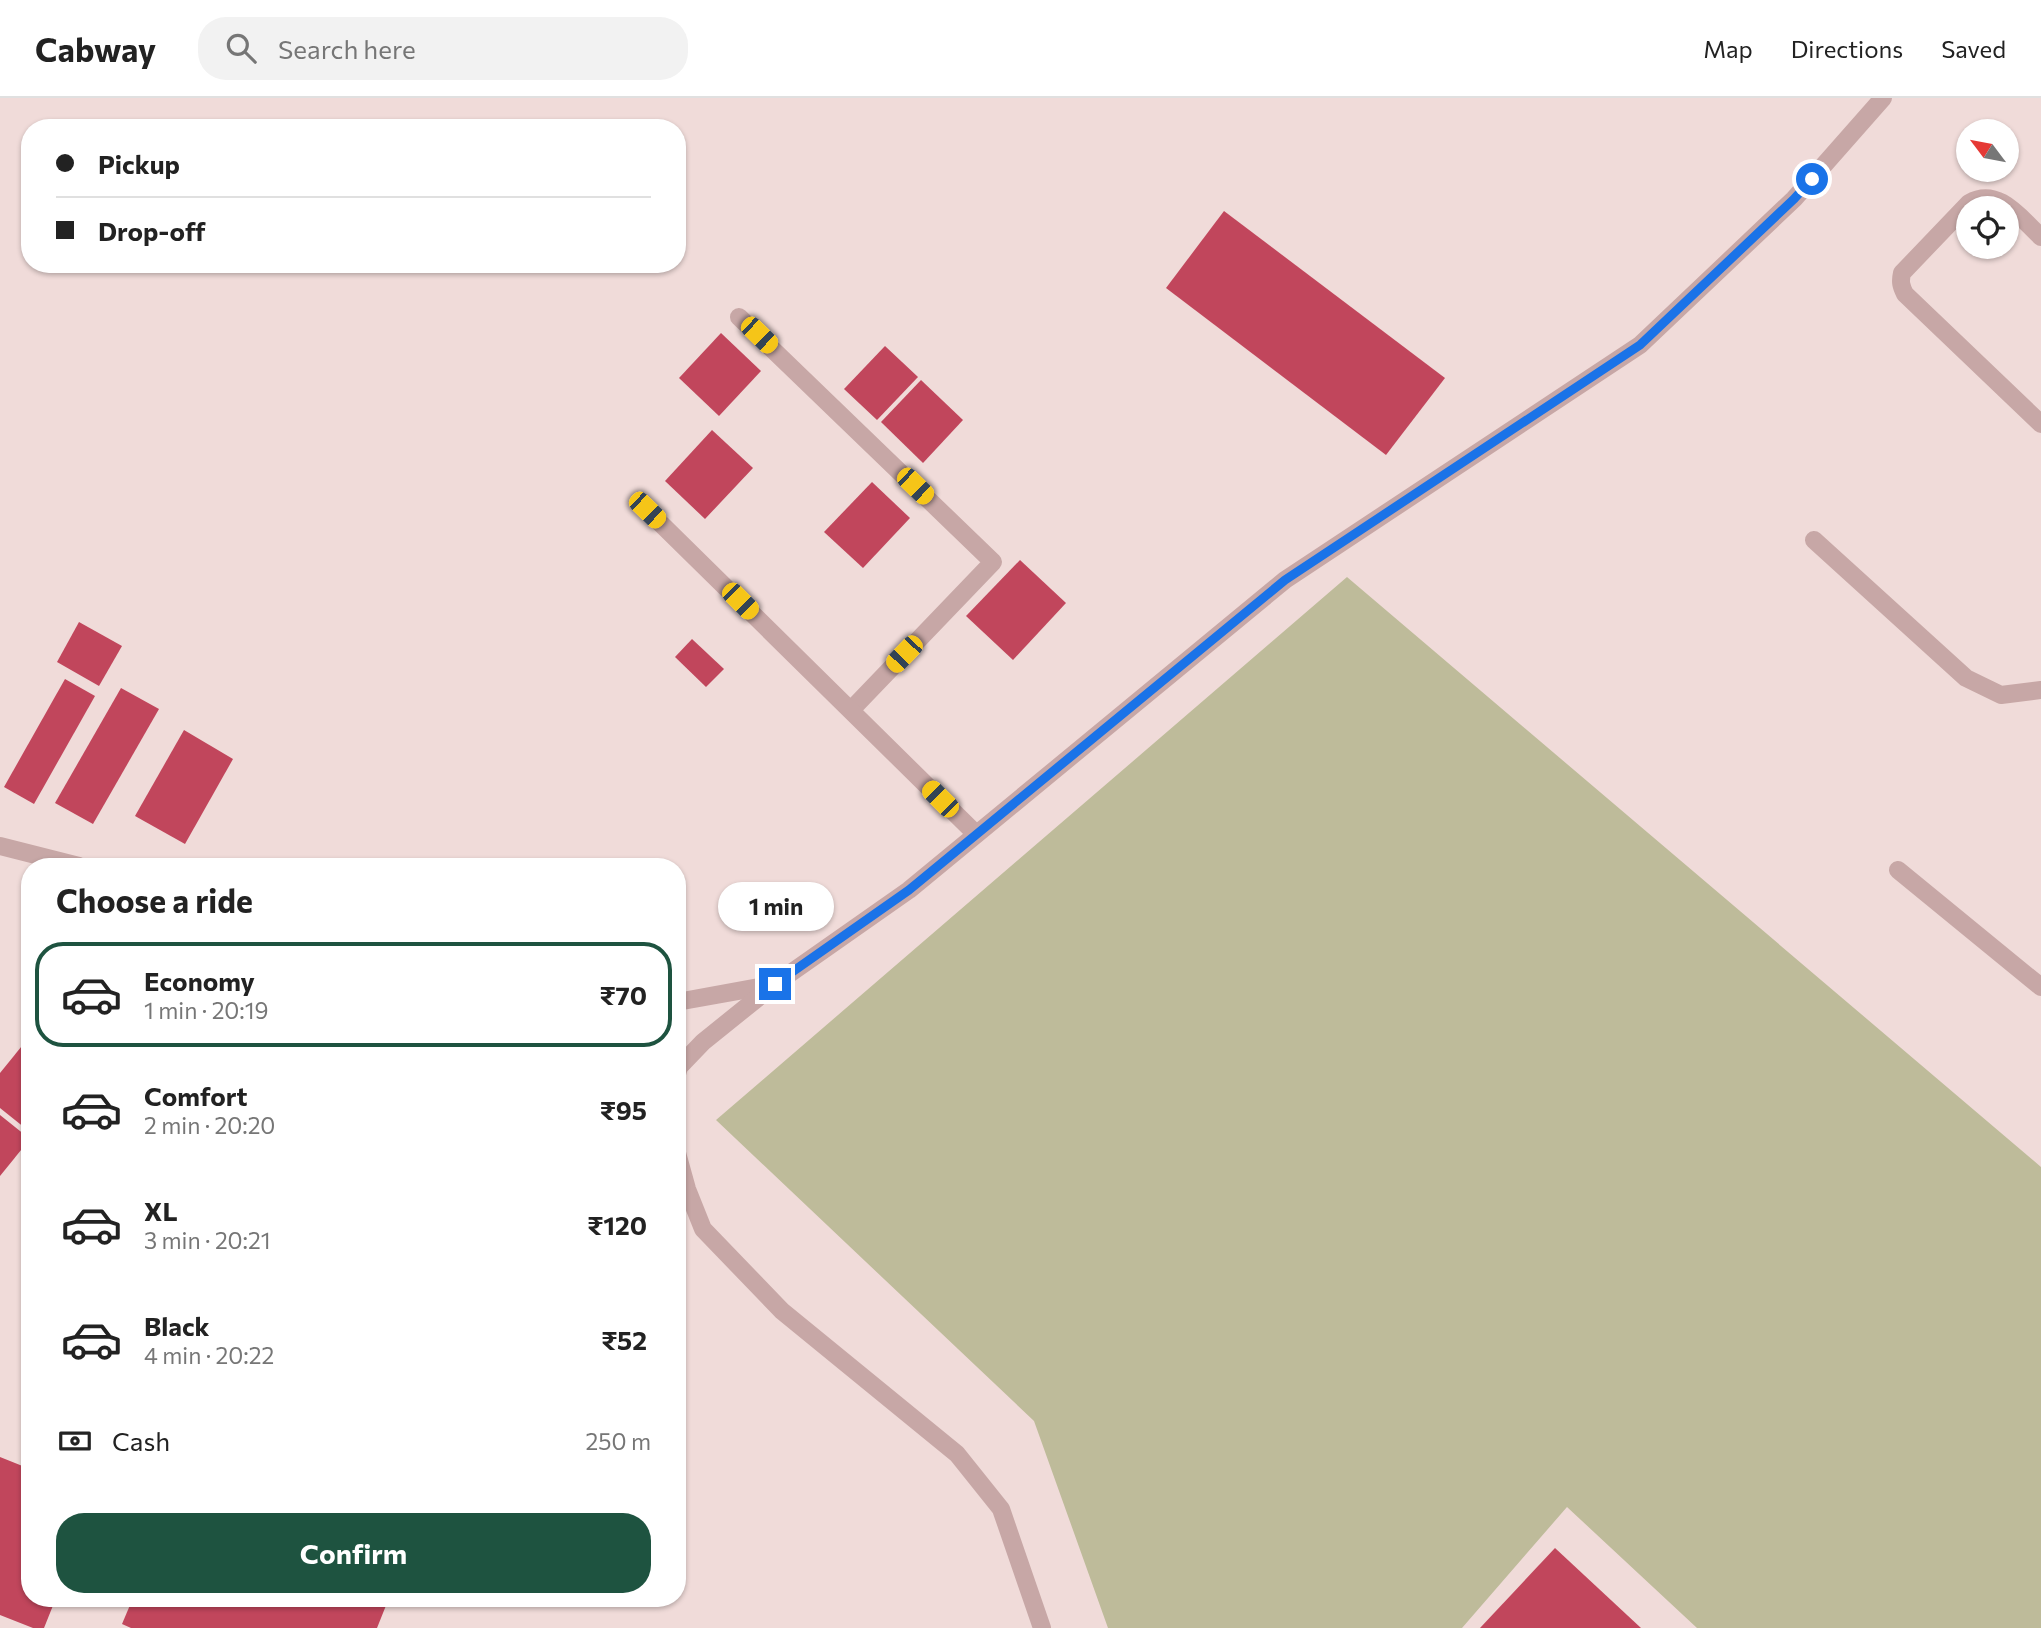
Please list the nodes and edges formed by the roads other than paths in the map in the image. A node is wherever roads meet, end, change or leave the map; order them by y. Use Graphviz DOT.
graph roads {
  1 [pos="1883,98"];
  2 [pos="2041,237"];
  3 [pos="740,317"];
  4 [pos="2041,424"];
  5 [pos="647,510"];
  6 [pos="1814,540"];
  7 [pos="2041,690"];
  8 [pos="851,710"];
  9 [pos="976,834"];
  10 [pos="0,846"];
  11 [pos="47,858"];
  12 [pos="1898,870"];
  13 [pos="775,984"];
  14 [pos="2041,986"];
  15 [pos="686,1000"];
  16 [pos="686,1060"];
  17 [pos="686,1185"];
  18 [pos="1042,1628"];
  1 -- 9 [label="street"];
  2 -- 4 [label="street"];
  3 -- 8 [label="street"];
  5 -- 8 [label="street"];
  6 -- 7 [label="street"];
  8 -- 9 [label="street"];
  9 -- 13 [label="street"];
  10 -- 11 [label="street"];
  12 -- 14 [label="street"];
  13 -- 15 [label="street"];
  13 -- 16 [label="street"];
  17 -- 18 [label="street"];
}
